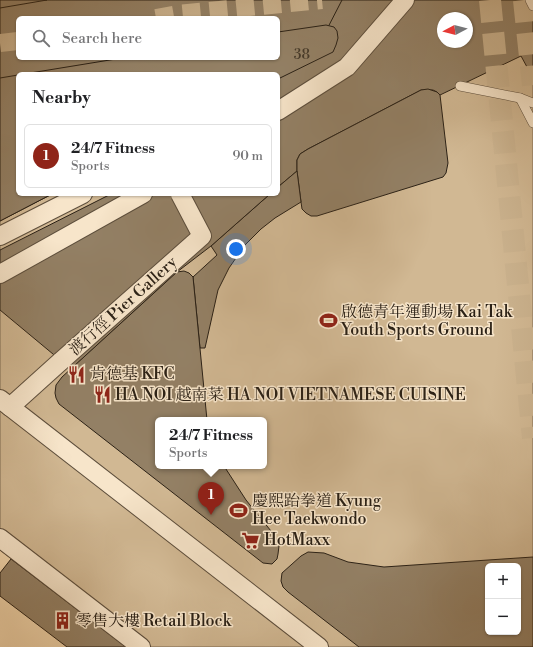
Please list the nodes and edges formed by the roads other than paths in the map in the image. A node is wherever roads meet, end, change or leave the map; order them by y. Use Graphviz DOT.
graph roads {
  1 [pos="405,0"];
  2 [pos="530,0"];
  3 [pos="533,6"];
  4 [pos="460,86"];
  5 [pos="520,98"];
  6 [pos="533,103"];
  7 [pos="280,110"];
  8 [pos="533,123"];
  9 [pos="79,196"];
  10 [pos="139,196"];
  11 [pos="181,196"];
  12 [pos="0,236"];
  13 [pos="0,274"];
  14 [pos="5,403"];
  15 [pos="0,538"];
  16 [pos="141,647"];
  17 [pos="319,647"];
  1 -- 7 [label="street"];
  2 -- 3 [label="lane"];
  4 -- 5 [label="lane"];
  5 -- 6 [label="lane"];
  5 -- 8 [label="lane"];
  9 -- 12 [label="street"];
  10 -- 13 [label="street"];
  11 -- 14 [label="street, 渡行徑 Pier Gallery, bridge"];
  14 -- 17 [label="street"];
  15 -- 16 [label="street"];
}
